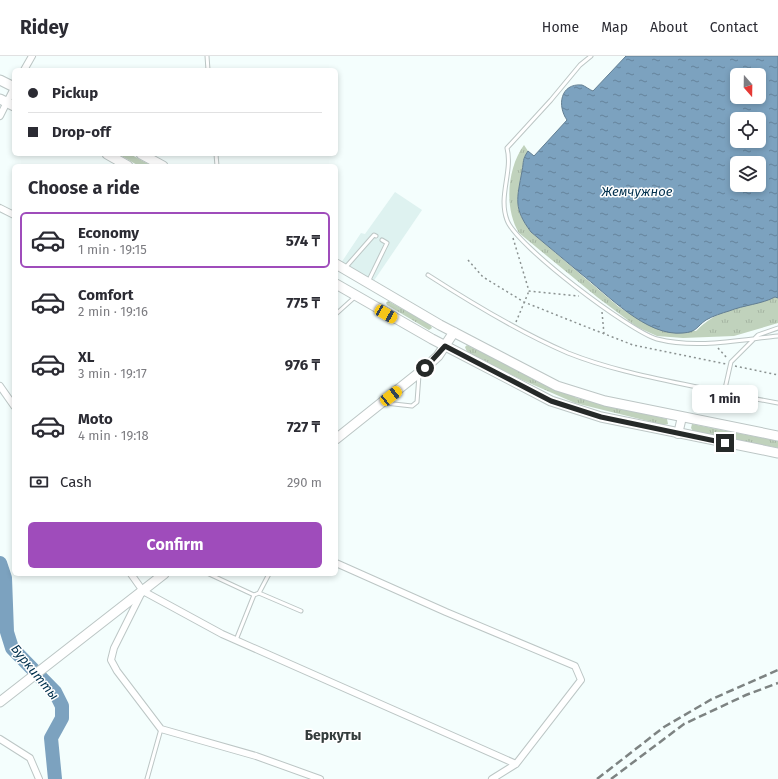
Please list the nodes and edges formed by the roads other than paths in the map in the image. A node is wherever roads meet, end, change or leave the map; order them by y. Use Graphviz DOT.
graph roads {
  1 [pos="32,56"];
  2 [pos="207,56"];
  3 [pos="591,56"];
  4 [pos="25,68"];
  5 [pos="208,68"];
  6 [pos="0,80"];
  7 [pos="12,87"];
  8 [pos="12,92"];
  9 [pos="7,102"];
  10 [pos="0,116"];
  11 [pos="110,156"];
  12 [pos="145,156"];
  13 [pos="124,164"];
  14 [pos="159,164"];
  15 [pos="0,208"];
  16 [pos="12,214"];
  17 [pos="376,236"];
  18 [pos="382,240"];
  19 [pos="340,267"];
  20 [pos="428,275"];
  21 [pos="366,282"];
  22 [pos="338,285"];
  23 [pos="356,296"];
  24 [pos="338,312"];
  25 [pos="778,328"];
  26 [pos="454,332"];
  27 [pos="778,336"];
  28 [pos="753,339"];
  29 [pos="445,346"];
  30 [pos="419,373"];
  31 [pos="0,386"];
  32 [pos="724,393"];
  33 [pos="12,403"];
  34 [pos="381,403"];
  35 [pos="778,403"];
  36 [pos="682,417"];
  37 [pos="678,434"];
  38 [pos="778,436"];
  39 [pos="338,437"];
  40 [pos="778,453"];
  41 [pos="338,564"];
  42 [pos="132,576"];
  43 [pos="162,576"];
  44 [pos="213,576"];
  45 [pos="268,576"];
  46 [pos="143,591"];
  47 [pos="259,593"];
  48 [pos="254,595"];
  49 [pos="301,611"];
  50 [pos="236,640"];
  51 [pos="0,702"];
  52 [pos="161,729"];
  53 [pos="0,739"];
  54 [pos="516,764"];
  55 [pos="39,779"];
  56 [pos="147,779"];
  57 [pos="320,779"];
  58 [pos="492,779"];
  1 -- 4 [label="street"];
  2 -- 5 [label="lane"];
  3 -- 28 [label="lane"];
  6 -- 7 [label="main road"];
  8 -- 9 [label="street"];
  9 -- 10 [label="street"];
  11 -- 13 [label="main road"];
  12 -- 14 [label="main road"];
  15 -- 16 [label="street"];
  17 -- 19 [label="lane"];
  18 -- 21 [label="lane"];
  19 -- 21 [label="main road"];
  20 -- 32 [label="lane"];
  21 -- 23 [label="main road"];
  21 -- 26 [label="main road"];
  22 -- 23 [label="main road"];
  23 -- 24 [label="lane"];
  23 -- 29 [label="main road"];
  25 -- 28 [label="lane"];
  26 -- 29 [label="main road"];
  26 -- 36 [label="main road"];
  27 -- 28 [label="lane"];
  28 -- 32 [label="lane"];
  29 -- 30 [label="main road"];
  29 -- 37 [label="main road"];
  30 -- 34 [label="main road"];
  30 -- 34 [label="lane"];
  31 -- 33 [label="street"];
  32 -- 35 [label="lane"];
  34 -- 39 [label="main road"];
  36 -- 37 [label="street"];
  36 -- 38 [label="main road"];
  37 -- 40 [label="main road"];
  41 -- 54 [label="street"];
  42 -- 46 [label="street"];
  43 -- 46 [label="main road"];
  44 -- 48 [label="lane"];
  45 -- 47 [label="lane"];
  46 -- 50 [label="street"];
  46 -- 51 [label="main road"];
  46 -- 52 [label="street"];
  47 -- 48 [label="lane"];
  47 -- 49 [label="lane"];
  48 -- 50 [label="lane"];
  50 -- 54 [label="street"];
  52 -- 56 [label="lane"];
  52 -- 57 [label="street"];
  53 -- 55 [label="street"];
  54 -- 58 [label="street"];
}
